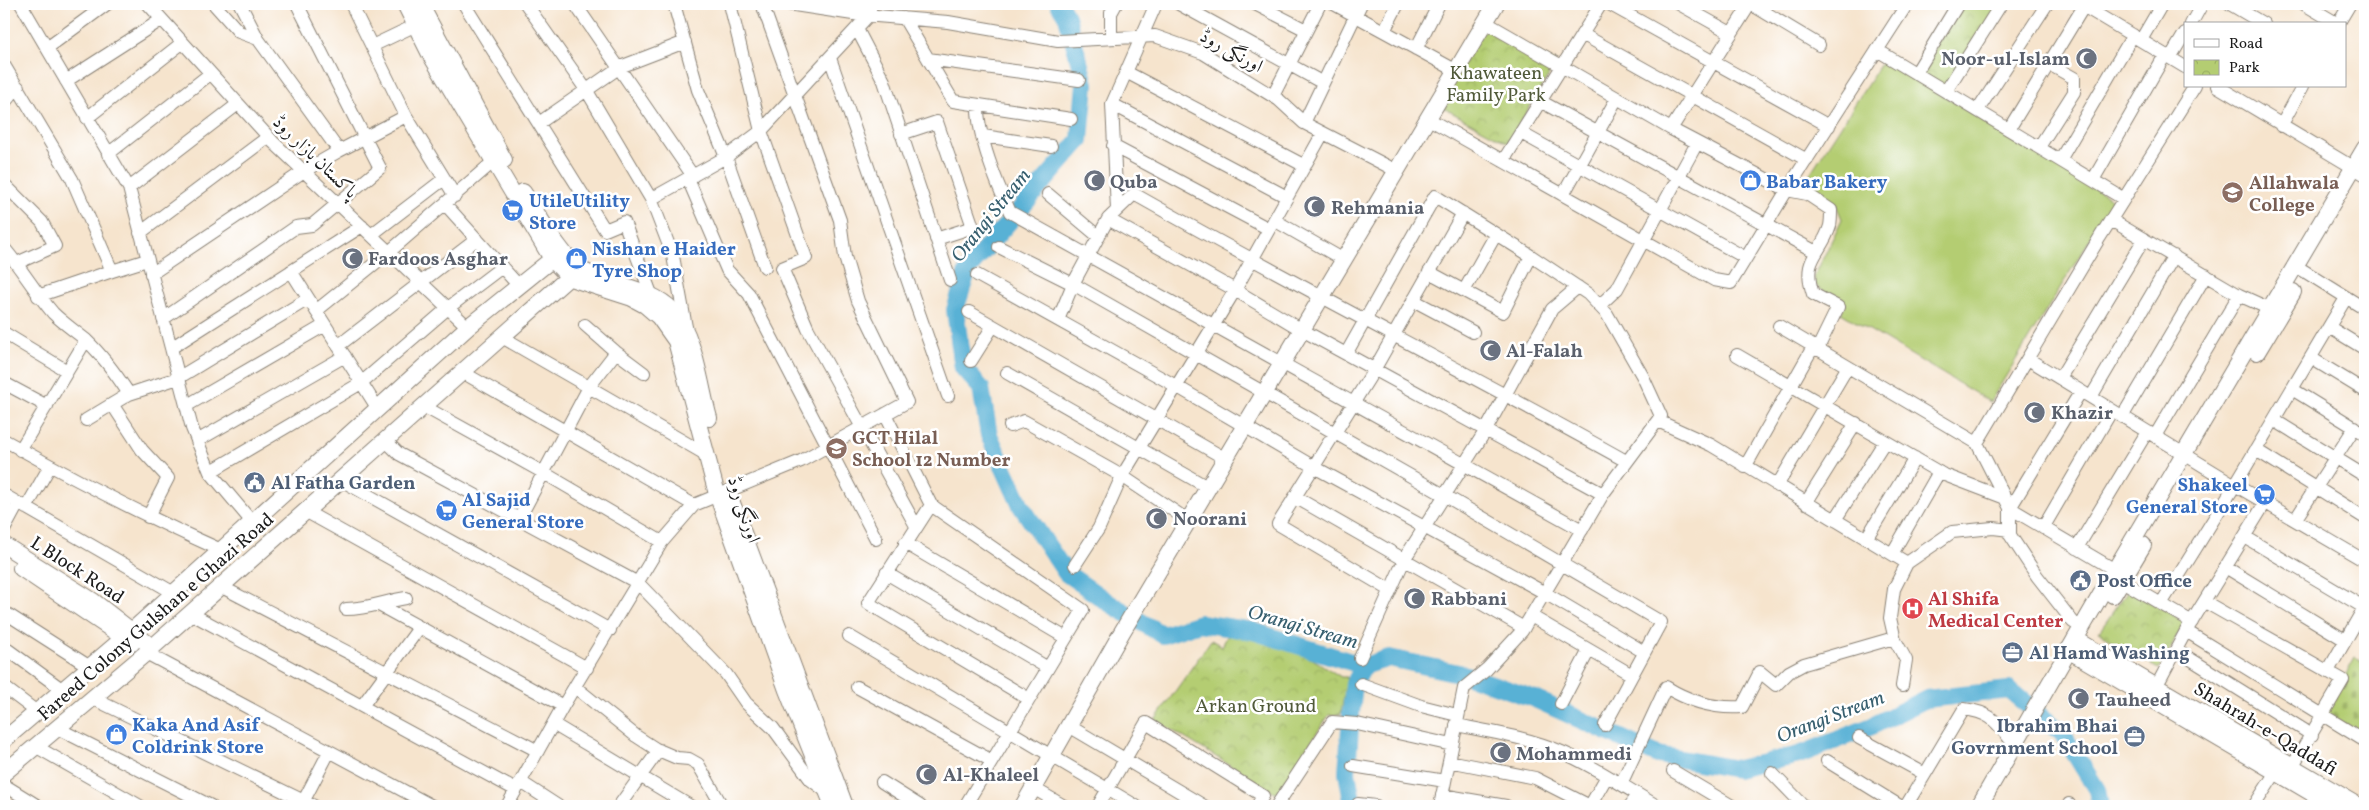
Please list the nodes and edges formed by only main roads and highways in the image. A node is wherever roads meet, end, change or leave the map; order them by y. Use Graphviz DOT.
graph roads {
  1 [pos="405,4"];
  2 [pos="420,4"];
  3 [pos="1496,4"];
  4 [pos="2364,152"];
  5 [pos="2361,171"];
  6 [pos="557,255"];
  7 [pos="2300,269"];
  8 [pos="574,273"];
  9 [pos="2189,456"];
  10 [pos="722,493"];
  11 [pos="4,545"];
  12 [pos="4,556"];
  13 [pos="129,634"];
  14 [pos="2075,647"];
  15 [pos="149,650"];
  16 [pos="4,739"];
  17 [pos="4,773"];
  18 [pos="830,799"];
  19 [pos="845,806"];
  20 [pos="1023,806"];
  21 [pos="1979,806"];
  22 [pos="2334,806"];
  23 [pos="2359,806"];
  1 -- 6 [label="main road"];
  2 -- 6 [label="main road"];
  3 -- 20 [label="main road"];
  4 -- 5 [label="main road"];
  5 -- 7 [label="main road"];
  6 -- 8 [label="main road"];
  6 -- 13 [label="main road, Fareed Colony Gulshan e Ghazi Road"];
  7 -- 9 [label="main road"];
  7 -- 9 [label="main road"];
  8 -- 10 [label="main road, اورنگی روڈ"];
  8 -- 10 [label="main road"];
  8 -- 15 [label="main road, Fareed Colony Gulshan e Ghazi Road"];
  9 -- 14 [label="main road"];
  10 -- 18 [label="main road, اورنگی روڈ"];
  10 -- 19 [label="main road"];
  11 -- 13 [label="main road, L Block Road"];
  12 -- 13 [label="main road, L Block Road"];
  13 -- 15 [label="main road, L Block Road"];
  13 -- 16 [label="main road, Fareed Colony Gulshan e Ghazi Road"];
  14 -- 21 [label="main road"];
  14 -- 22 [label="main road, Shahrah-e-Qaddafi"];
  14 -- 23 [label="main road, Shahrah-e-Qaddafi"];
  15 -- 17 [label="main road, Fareed Colony Gulshan e Ghazi Road"];
}
